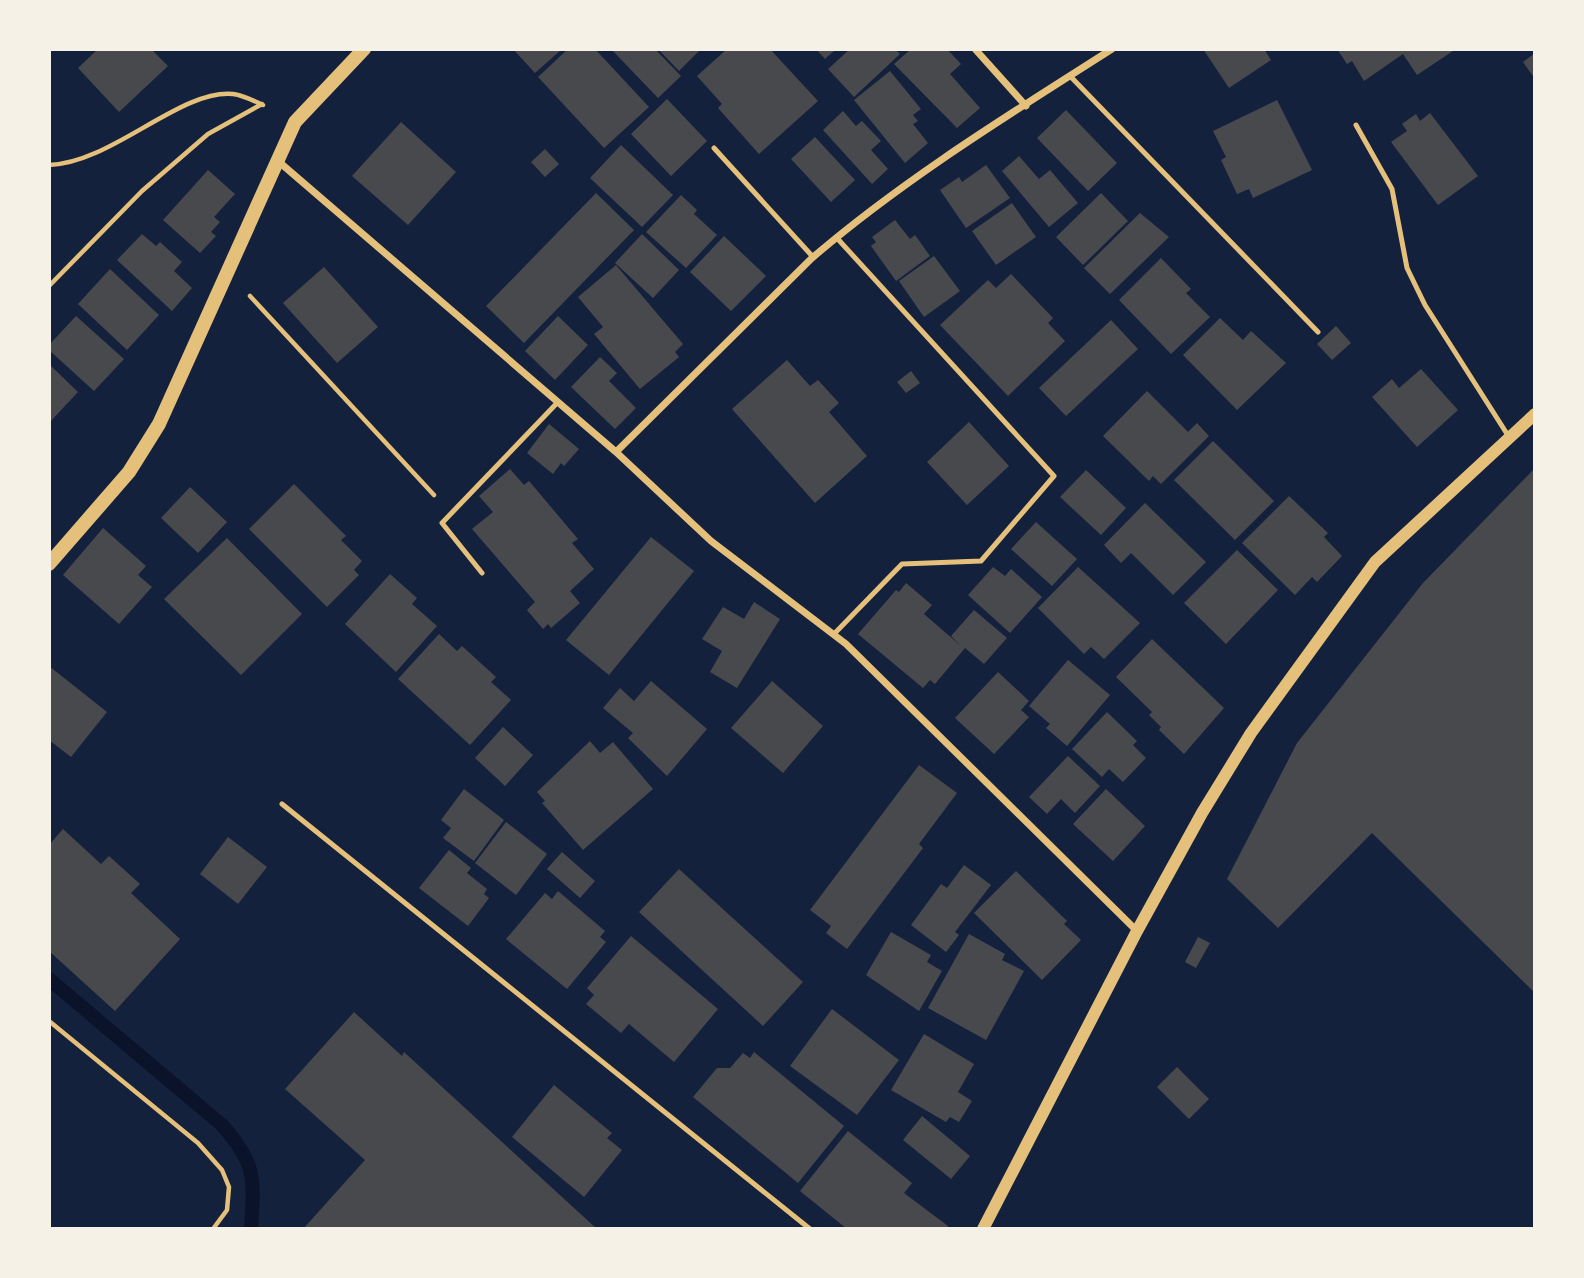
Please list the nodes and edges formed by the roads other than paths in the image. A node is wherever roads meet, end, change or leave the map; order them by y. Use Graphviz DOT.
graph roads {
  1 [pos="364,49"];
  2 [pos="975,49"];
  3 [pos="1112,49"];
  4 [pos="1070,76"];
  5 [pos="1026,106"];
  6 [pos="1356,125"];
  7 [pos="714,148"];
  8 [pos="278,160"];
  9 [pos="836,237"];
  10 [pos="813,257"];
  11 [pos="1318,332"];
  12 [pos="558,402"];
  13 [pos="1535,414"];
  14 [pos="1509,437"];
  15 [pos="616,452"];
  16 [pos="49,564"];
  17 [pos="482,573"];
  18 [pos="834,634"];
  19 [pos="282,804"];
  20 [pos="1137,930"];
  21 [pos="810,1229"];
  22 [pos="983,1229"];
  1 -- 8 [label="main road"];
  2 -- 5 [label="street"];
  3 -- 4 [label="street"];
  4 -- 5 [label="street"];
  4 -- 11 [label="lane"];
  5 -- 9 [label="street"];
  6 -- 14 [label="lane"];
  7 -- 10 [label="lane"];
  8 -- 12 [label="street"];
  8 -- 16 [label="main road"];
  9 -- 10 [label="street"];
  9 -- 18 [label="lane"];
  10 -- 15 [label="street"];
  12 -- 15 [label="street"];
  12 -- 17 [label="lane"];
  13 -- 14 [label="street"];
  14 -- 20 [label="street"];
  15 -- 18 [label="street"];
  18 -- 20 [label="street"];
  19 -- 21 [label="lane"];
  20 -- 22 [label="street"];
}
